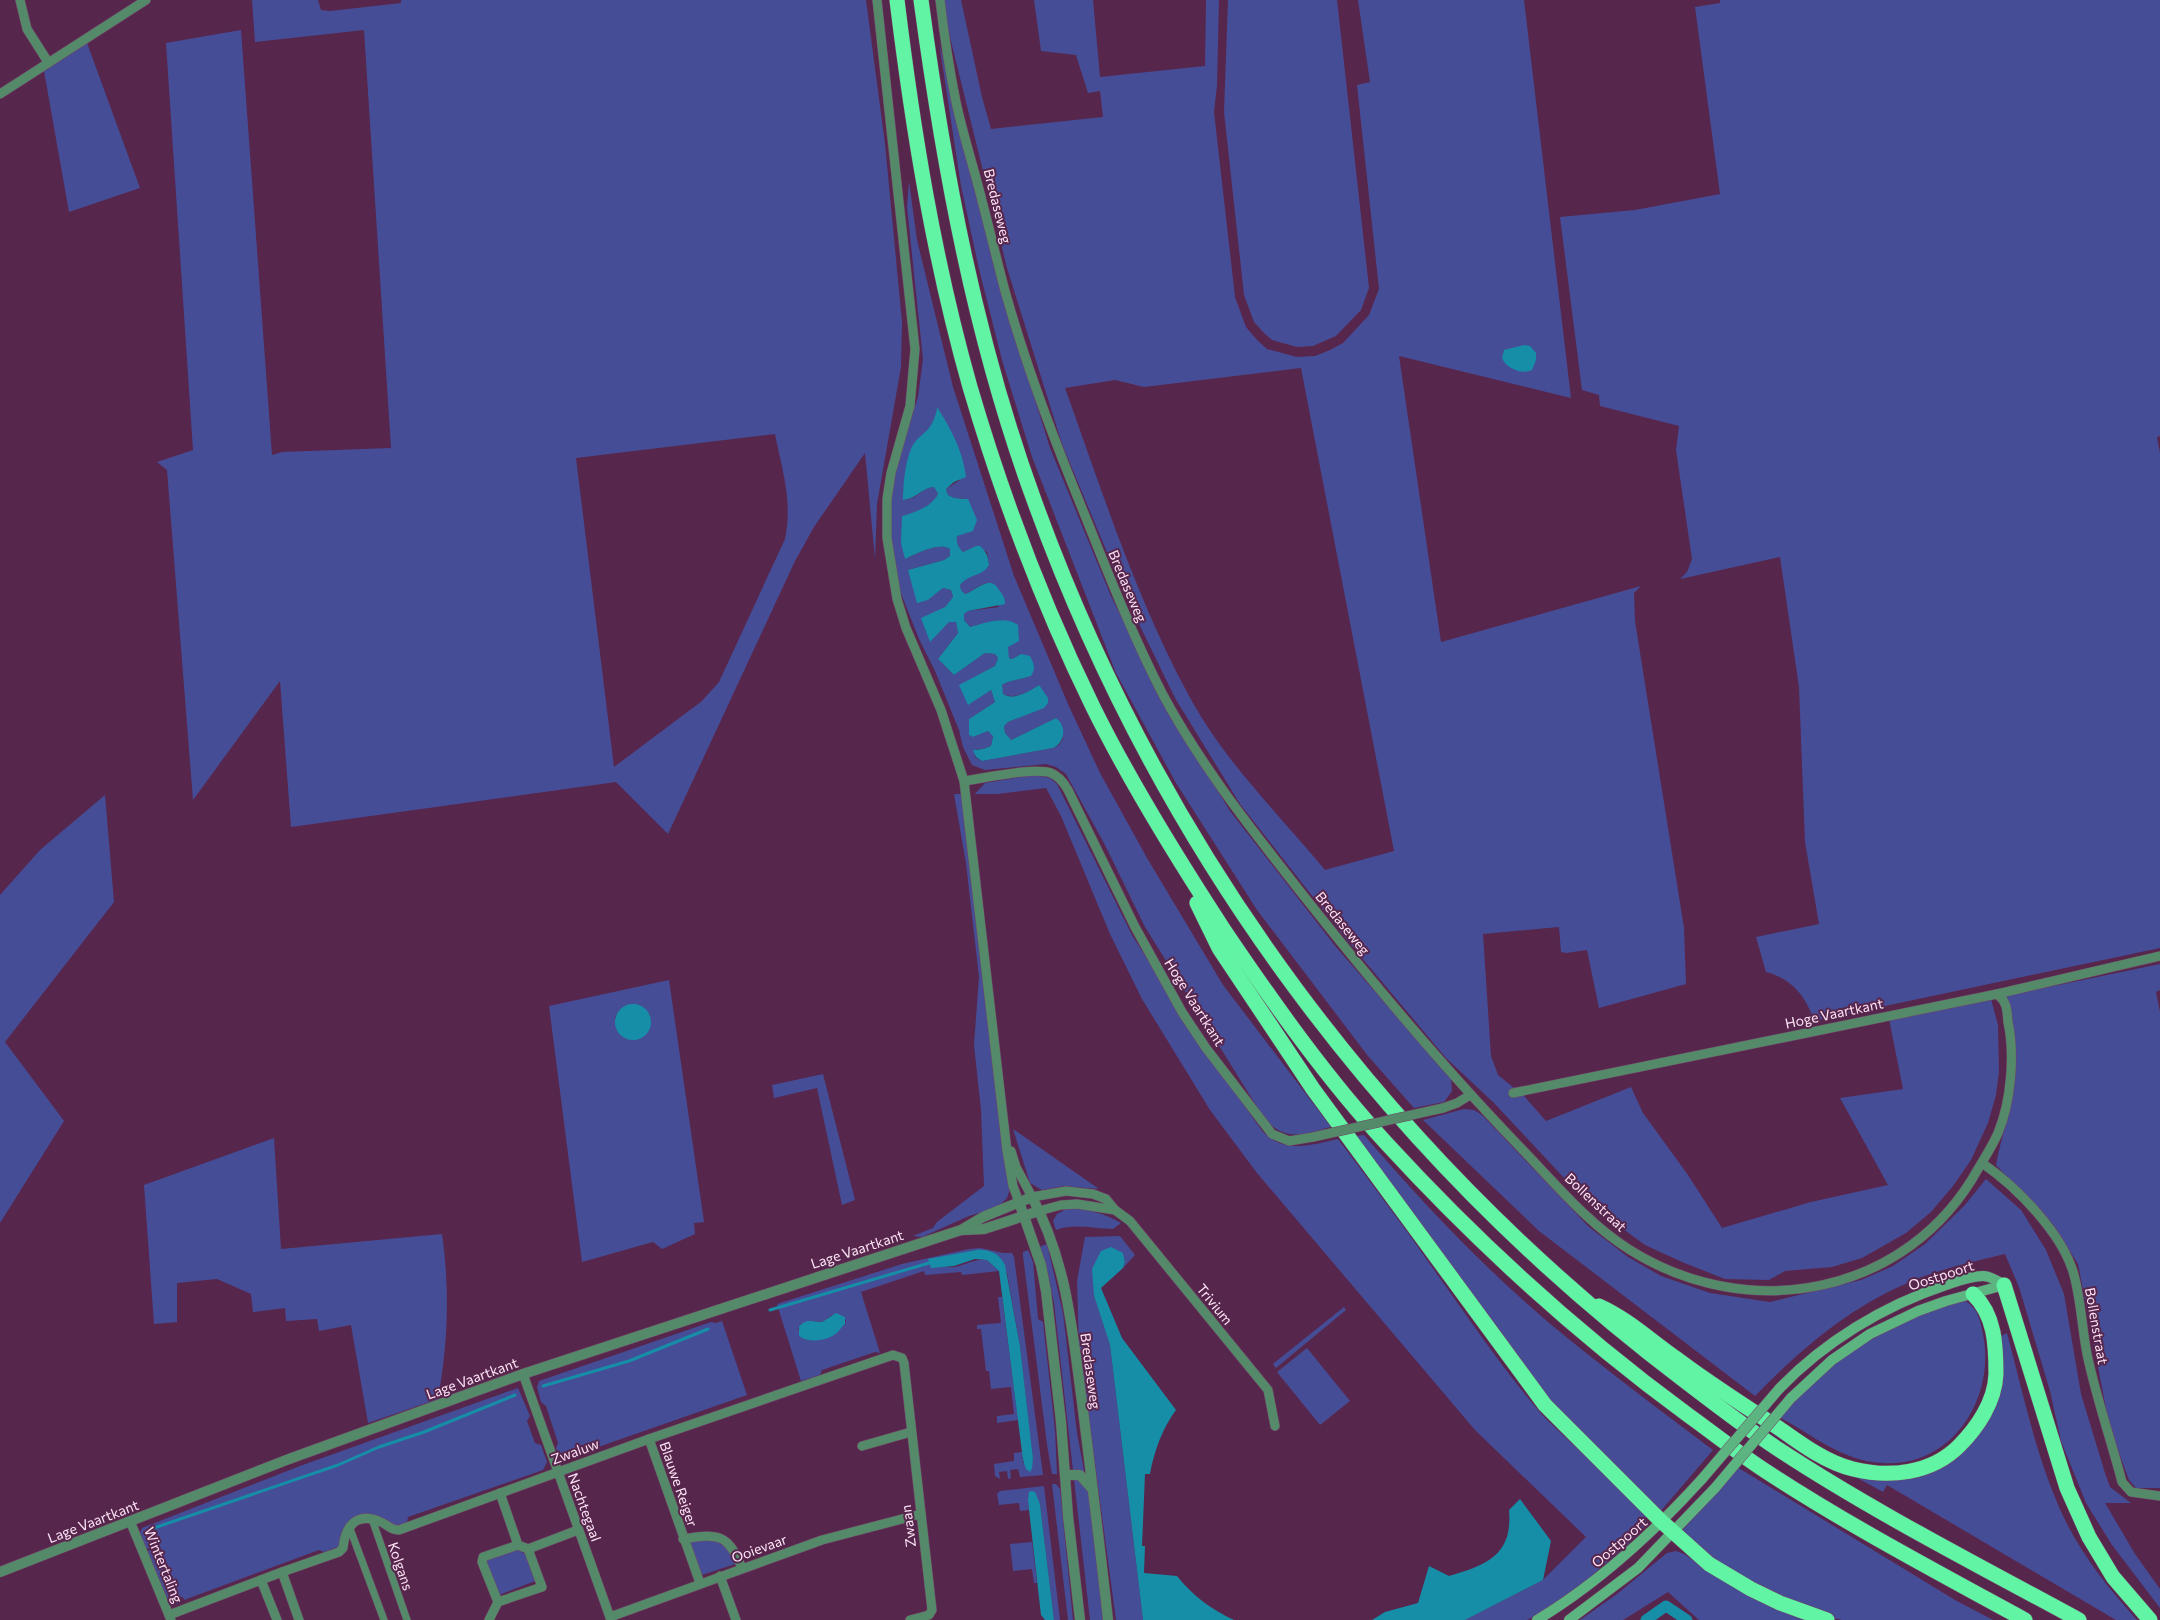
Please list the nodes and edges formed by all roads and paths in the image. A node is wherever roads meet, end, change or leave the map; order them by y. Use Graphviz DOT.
graph roads {
  1 [pos="20,0"];
  2 [pos="146,0"];
  3 [pos="878,0"];
  4 [pos="897,0"];
  5 [pos="921,0"];
  6 [pos="940,0"];
  7 [pos="48,62"];
  8 [pos="0,94"];
  9 [pos="964,781"];
  10 [pos="1168,844"];
  11 [pos="2160,956"];
  12 [pos="1998,994"];
  13 [pos="1513,1093"];
  14 [pos="1470,1095"];
  15 [pos="1006,1136"];
  16 [pos="1982,1163"];
  17 [pos="1032,1197"];
  18 [pos="1019,1202"];
  19 [pos="1115,1210"];
  20 [pos="1039,1211"];
  21 [pos="1024,1216"];
  22 [pos="961,1230"];
  23 [pos="2004,1284"];
  24 [pos="1973,1294"];
  25 [pos="1581,1298"];
  26 [pos="898,1356"];
  27 [pos="523,1374"];
  28 [pos="1275,1426"];
  29 [pos="911,1432"];
  30 [pos="648,1439"];
  31 [pos="862,1446"];
  32 [pos="558,1472"];
  33 [pos="1065,1475"];
  34 [pos="1094,1490"];
  35 [pos="500,1493"];
  36 [pos="2160,1496"];
  37 [pos="921,1514"];
  38 [pos="372,1520"];
  39 [pos="130,1521"];
  40 [pos="349,1526"];
  41 [pos="1668,1528"];
  42 [pos="578,1530"];
  43 [pos="683,1539"];
  44 [pos="518,1545"];
  45 [pos="528,1548"];
  46 [pos="742,1568"];
  47 [pos="0,1572"];
  48 [pos="282,1572"];
  49 [pos="720,1576"];
  50 [pos="262,1580"];
  51 [pos="700,1583"];
  52 [pos="498,1602"];
  53 [pos="170,1617"];
  54 [pos="610,1619"];
  55 [pos="277,1620"];
  56 [pos="299,1620"];
  57 [pos="384,1620"];
  58 [pos="407,1620"];
  59 [pos="489,1620"];
  60 [pos="736,1620"];
  61 [pos="910,1620"];
  62 [pos="1080,1620"];
  63 [pos="1108,1620"];
  64 [pos="1537,1620"];
  65 [pos="1569,1620"];
  66 [pos="1827,1620"];
  67 [pos="2025,1620"];
  68 [pos="2079,1620"];
  69 [pos="2150,1620"];
  1 -- 7 [label="street"];
  2 -- 7 [label="street"];
  3 -- 9 [label="street, Bredaseweg"];
  4 -- 10 [label="highway"];
  5 -- 25 [label="highway"];
  6 -- 14 [label="street, Bredaseweg"];
  7 -- 8 [label="street"];
  9 -- 14 [label="street, Hoge Vaartkant, bridge"];
  9 -- 15 [label="street, Bredaseweg"];
  10 -- 41 [label="highway"];
  10 -- 67 [label="highway"];
  11 -- 12 [label="street, Hoge Vaartkant"];
  12 -- 13 [label="street, Hoge Vaartkant"];
  12 -- 16 [label="street, Bollenstraat"];
  14 -- 16 [label="street, Bollenstraat"];
  15 -- 17 [label="street, Bredaseweg"];
  15 -- 18 [label="street, Bredaseweg"];
  16 -- 36 [label="street, Bollenstraat"];
  17 -- 18 [label="street, Lage Vaartkant"];
  17 -- 19 [label="street, Trivium"];
  17 -- 20 [label="street, Bredaseweg"];
  18 -- 21 [label="street, Bredaseweg"];
  18 -- 22 [label="street, Lage Vaartkant"];
  19 -- 20 [label="street"];
  19 -- 28 [label="street, Trivium"];
  20 -- 21 [label="street, Lage Vaartkant"];
  20 -- 34 [label="street, Bredaseweg"];
  21 -- 22 [label="street, Lage Vaartkant"];
  21 -- 33 [label="street, Bredaseweg"];
  22 -- 27 [label="street, Lage Vaartkant"];
  23 -- 24 [label="main road, Oostpoort"];
  23 -- 41 [label="main road, Oostpoort, bridge"];
  23 -- 69 [label="highway"];
  24 -- 25 [label="highway"];
  24 -- 41 [label="main road, Oostpoort, bridge"];
  25 -- 68 [label="highway"];
  26 -- 29 [label="street, Zwaan"];
  26 -- 30 [label="street, Zwaluw"];
  27 -- 32 [label="street, Nachtegaal"];
  27 -- 39 [label="street, Lage Vaartkant"];
  29 -- 31 [label="street"];
  29 -- 37 [label="street, Zwaan"];
  30 -- 32 [label="street, Zwaluw"];
  30 -- 43 [label="street, Blauwe Reiger"];
  32 -- 35 [label="street, Zwaluw"];
  32 -- 42 [label="street, Nachtegaal"];
  33 -- 34 [label="street"];
  33 -- 62 [label="street, Bredaseweg"];
  34 -- 63 [label="street, Bredaseweg"];
  35 -- 38 [label="street, Zwaluw"];
  35 -- 44 [label="street"];
  37 -- 46 [label="street, Ooievaar"];
  37 -- 61 [label="street, Zwaan"];
  38 -- 40 [label="street"];
  38 -- 58 [label="street, Kolgans"];
  39 -- 47 [label="street, Lage Vaartkant"];
  39 -- 53 [label="street, Wintertaling"];
  40 -- 48 [label="street"];
  40 -- 57 [label="street"];
  41 -- 64 [label="main road, Oostpoort"];
  41 -- 65 [label="main road, Oostpoort"];
  41 -- 66 [label="highway"];
  42 -- 45 [label="street"];
  42 -- 54 [label="street, Nachtegaal"];
  43 -- 46 [label="street, Blauwe Reiger"];
  43 -- 51 [label="street, Blauwe Reiger"];
  44 -- 45 [label="street"];
  44 -- 52 [label="street"];
  45 -- 52 [label="street"];
  46 -- 49 [label="street, Ooievaar"];
  48 -- 50 [label="street"];
  48 -- 56 [label="street"];
  49 -- 51 [label="street, Ooievaar"];
  49 -- 60 [label="street"];
  50 -- 53 [label="street"];
  50 -- 55 [label="street"];
  51 -- 54 [label="street, Ooievaar"];
  52 -- 59 [label="street"];
}
